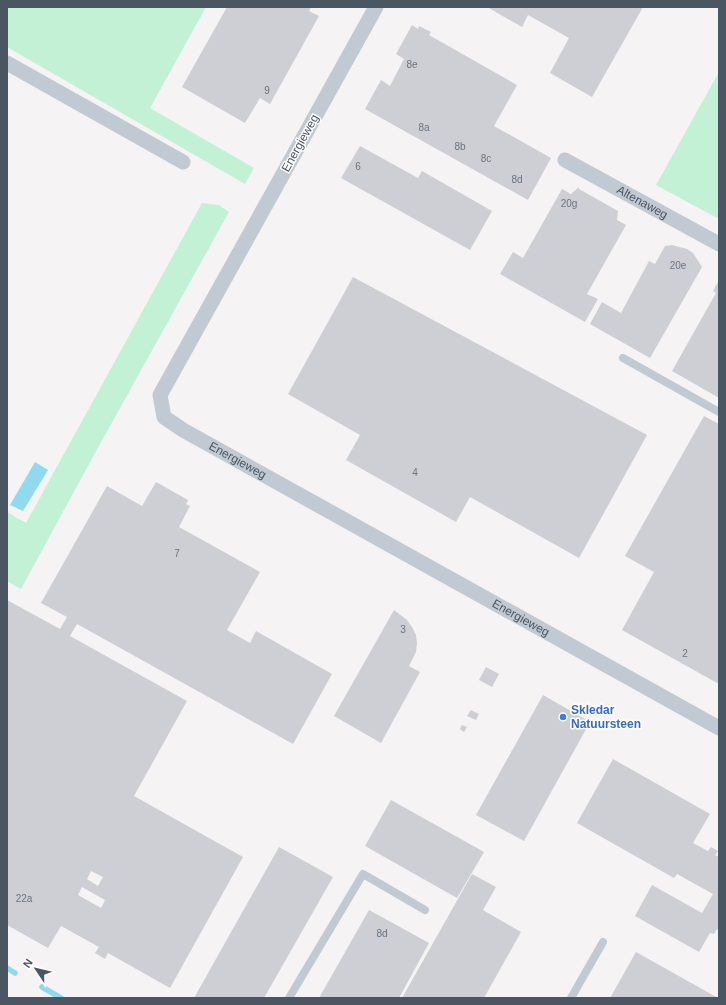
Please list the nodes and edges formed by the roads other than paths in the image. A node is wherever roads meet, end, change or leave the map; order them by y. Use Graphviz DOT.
graph roads {
  1 [pos="376,7"];
  2 [pos="7,63"];
  3 [pos="564,160"];
  4 [pos="183,162"];
  5 [pos="719,244"];
  6 [pos="623,358"];
  7 [pos="719,412"];
  8 [pos="719,728"];
  9 [pos="426,910"];
  10 [pos="603,942"];
  11 [pos="289,998"];
  12 [pos="572,998"];
  1 -- 8 [label="street, Energieweg"];
  2 -- 4 [label="street"];
  3 -- 5 [label="street, Altenaweg"];
  6 -- 7 [label="lane"];
  9 -- 11 [label="lane"];
  10 -- 12 [label="lane"];
}
